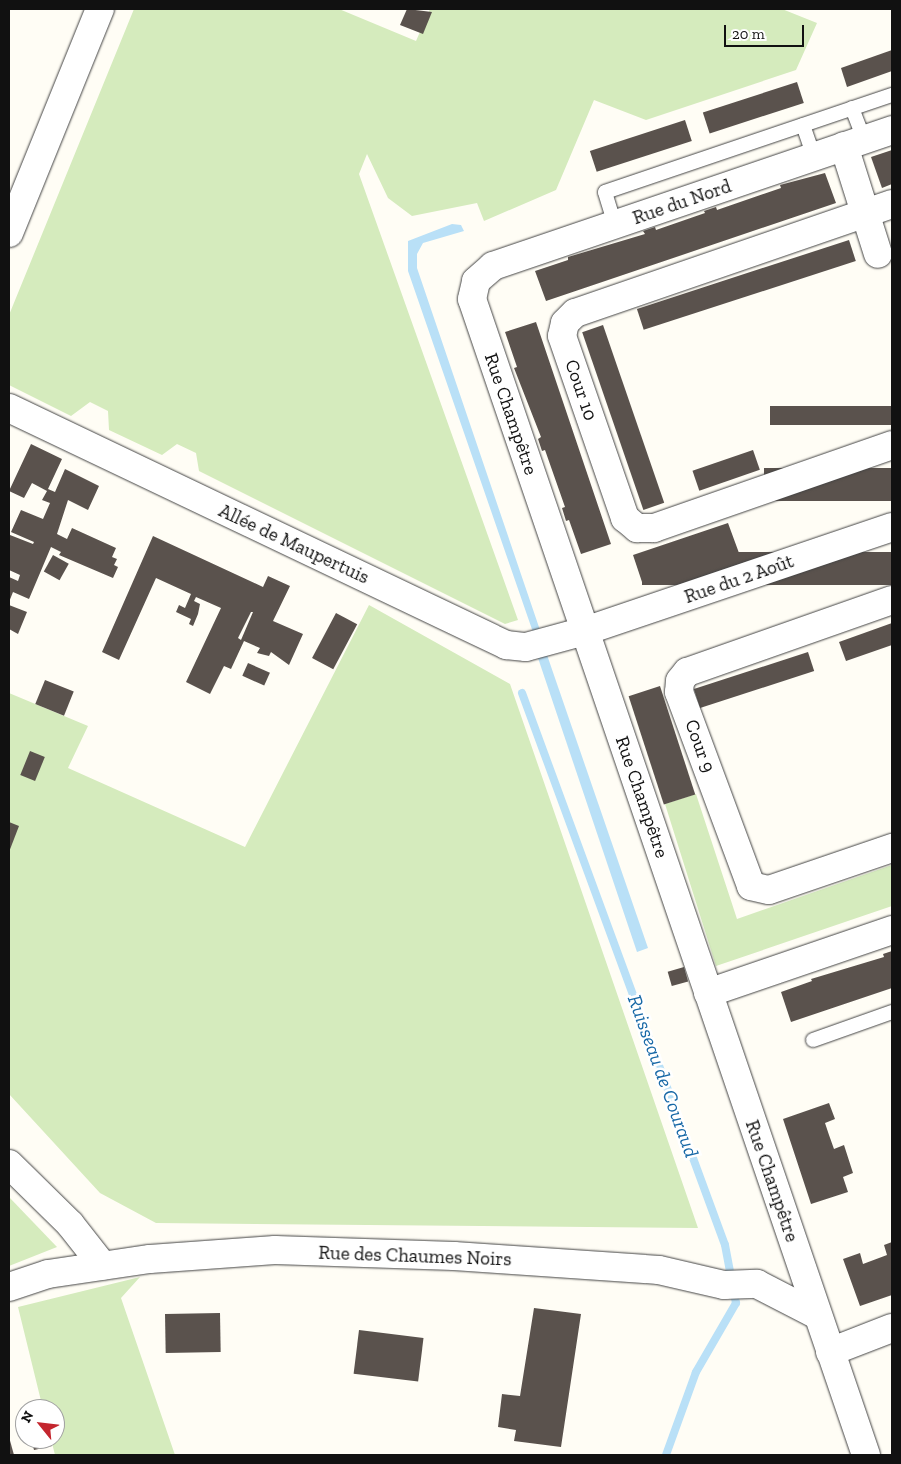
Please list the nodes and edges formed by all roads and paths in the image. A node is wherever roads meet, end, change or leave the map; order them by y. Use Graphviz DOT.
graph roads {
  1 [pos="100,9"];
  2 [pos="892,95"];
  3 [pos="852,108"];
  4 [pos="803,125"];
  5 [pos="892,130"];
  6 [pos="854,143"];
  7 [pos="814,157"];
  8 [pos="892,204"];
  9 [pos="866,213"];
  10 [pos="615,225"];
  11 [pos="9,233"];
  12 [pos="878,254"];
  13 [pos="476,281"];
  14 [pos="9,408"];
  15 [pos="892,445"];
  16 [pos="892,527"];
  17 [pos="892,600"];
  18 [pos="585,631"];
  19 [pos="892,848"];
  20 [pos="892,930"];
  21 [pos="708,993"];
  22 [pos="892,1012"];
  23 [pos="812,1040"];
  24 [pos="9,1164"];
  25 [pos="103,1266"];
  26 [pos="9,1286"];
  27 [pos="815,1314"];
  28 [pos="888,1337"];
  29 [pos="830,1352"];
  30 [pos="866,1455"];
  1 -- 11 [label="street"];
  2 -- 3 [label="lane"];
  3 -- 4 [label="lane"];
  3 -- 6 [label="lane"];
  4 -- 7 [label="lane"];
  4 -- 10 [label="lane"];
  5 -- 6 [label="street, Rue du Nord"];
  6 -- 7 [label="street, Rue du Nord"];
  6 -- 9 [label="street"];
  7 -- 10 [label="street, Rue du Nord"];
  8 -- 9 [label="street, Cour 10"];
  9 -- 12 [label="street"];
  9 -- 15 [label="street, Cour 10"];
  10 -- 13 [label="street, Rue du Nord"];
  13 -- 18 [label="street, Rue Champêtre"];
  14 -- 18 [label="street, Allée de Maupertuis"];
  16 -- 18 [label="street, Rue du 2 Août"];
  17 -- 19 [label="street, Cour 9"];
  18 -- 21 [label="street, Rue Champêtre"];
  20 -- 21 [label="street"];
  21 -- 27 [label="street, Rue Champêtre"];
  22 -- 23 [label="lane"];
  24 -- 25 [label="street"];
  25 -- 26 [label="street, Rue des Chaumes Noirs"];
  25 -- 27 [label="street, Rue des Chaumes Noirs"];
  27 -- 29 [label="street, Rue Champêtre"];
  28 -- 29 [label="street"];
  29 -- 30 [label="street, Rue Champêtre"];
}
